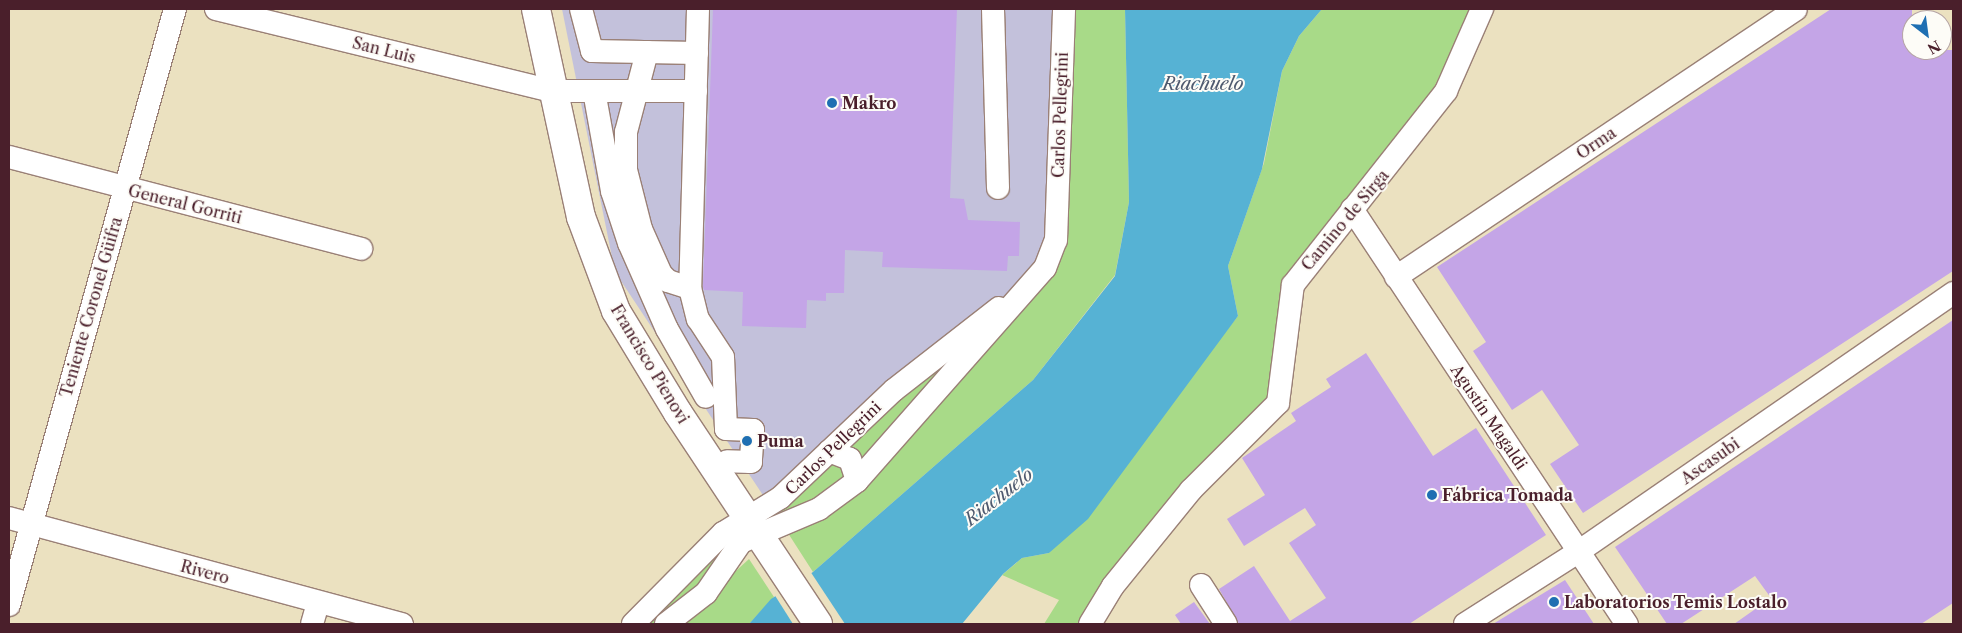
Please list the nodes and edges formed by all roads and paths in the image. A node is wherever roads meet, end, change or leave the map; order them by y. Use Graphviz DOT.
graph roads {
  1 [pos="175,9"];
  2 [pos="216,9"];
  3 [pos="536,9"];
  4 [pos="581,9"];
  5 [pos="698,9"];
  6 [pos="993,9"];
  7 [pos="1064,9"];
  8 [pos="1482,9"];
  9 [pos="1796,9"];
  10 [pos="647,52"];
  11 [pos="697,53"];
  12 [pos="552,91"];
  13 [pos="594,91"];
  14 [pos="640,91"];
  15 [pos="696,91"];
  16 [pos="9,157"];
  17 [pos="124,188"];
  18 [pos="998,188"];
  19 [pos="1352,209"];
  20 [pos="361,249"];
  21 [pos="1039,276"];
  22 [pos="1396,277"];
  23 [pos="690,288"];
  24 [pos="1953,293"];
  25 [pos="667,329"];
  26 [pos="634,344"];
  27 [pos="706,396"];
  28 [pos="678,413"];
  29 [pos="726,429"];
  30 [pos="852,429"];
  31 [pos="829,451"];
  32 [pos="880,458"];
  33 [pos="857,481"];
  34 [pos="728,489"];
  35 [pos="19,520"];
  36 [pos="752,526"];
  37 [pos="1578,552"];
  38 [pos="675,583"];
  39 [pos="1200,586"];
  40 [pos="318,603"];
  41 [pos="9,605"];
  42 [pos="694,606"];
  43 [pos="312,624"];
  44 [pos="402,624"];
  45 [pos="633,624"];
  46 [pos="666,624"];
  47 [pos="818,624"];
  48 [pos="1090,624"];
  49 [pos="1226,624"];
  50 [pos="1465,624"];
  51 [pos="1627,624"];
  1 -- 17 [label="street, Teniente Coronel Güifra"];
  2 -- 12 [label="street, San Luis"];
  3 -- 12 [label="main road, Francisco Pienovi"];
  4 -- 10 [label="street"];
  5 -- 11 [label="street"];
  6 -- 18 [label="street"];
  7 -- 21 [label="street, Carlos Pellegrini"];
  8 -- 19 [label="street, Camino de Sirga"];
  9 -- 22 [label="street, Orma"];
  10 -- 11 [label="street"];
  10 -- 14 [label="street"];
  11 -- 15 [label="street"];
  12 -- 13 [label="street, San Luis"];
  12 -- 26 [label="main road, Francisco Pienovi"];
  13 -- 14 [label="street, San Luis"];
  13 -- 25 [label="street"];
  14 -- 15 [label="street, San Luis"];
  14 -- 23 [label="street"];
  15 -- 23 [label="street"];
  16 -- 17 [label="street, General Gorriti"];
  17 -- 20 [label="street, General Gorriti"];
  17 -- 35 [label="street, Teniente Coronel Güifra"];
  19 -- 22 [label="street, Agustín Magaldi"];
  19 -- 48 [label="street, Camino de Sirga"];
  21 -- 30 [label="street, Carlos Pellegrini"];
  21 -- 32 [label="street, Carlos Pellegrini"];
  22 -- 37 [label="street, Agustín Magaldi"];
  23 -- 29 [label="street"];
  24 -- 37 [label="street, Ascasubi"];
  25 -- 26 [label="street"];
  25 -- 27 [label="street"];
  26 -- 28 [label="main road, Francisco Pienovi"];
  27 -- 28 [label="street"];
  27 -- 29 [label="street"];
  28 -- 34 [label="main road, Francisco Pienovi"];
  29 -- 34 [label="street"];
  30 -- 31 [label="street, Carlos Pellegrini"];
  30 -- 32 [label="street"];
  31 -- 33 [label="street"];
  31 -- 36 [label="street, Carlos Pellegrini"];
  32 -- 33 [label="street, Carlos Pellegrini"];
  33 -- 36 [label="street, Carlos Pellegrini"];
  34 -- 36 [label="main road, Francisco Pienovi"];
  35 -- 40 [label="street, Rivero"];
  35 -- 41 [label="street, Teniente Coronel Güifra"];
  36 -- 38 [label="street, Carlos Pellegrini"];
  36 -- 42 [label="street, Carlos Pellegrini"];
  36 -- 47 [label="main road, Francisco Pienovi"];
  37 -- 50 [label="street, Ascasubi"];
  37 -- 51 [label="street, Agustín Magaldi"];
  38 -- 42 [label="street"];
  38 -- 45 [label="street, Carlos Pellegrini"];
  39 -- 49 [label="street"];
  40 -- 43 [label="street"];
  40 -- 44 [label="street, Rivero"];
  42 -- 46 [label="street, Carlos Pellegrini"];
}
